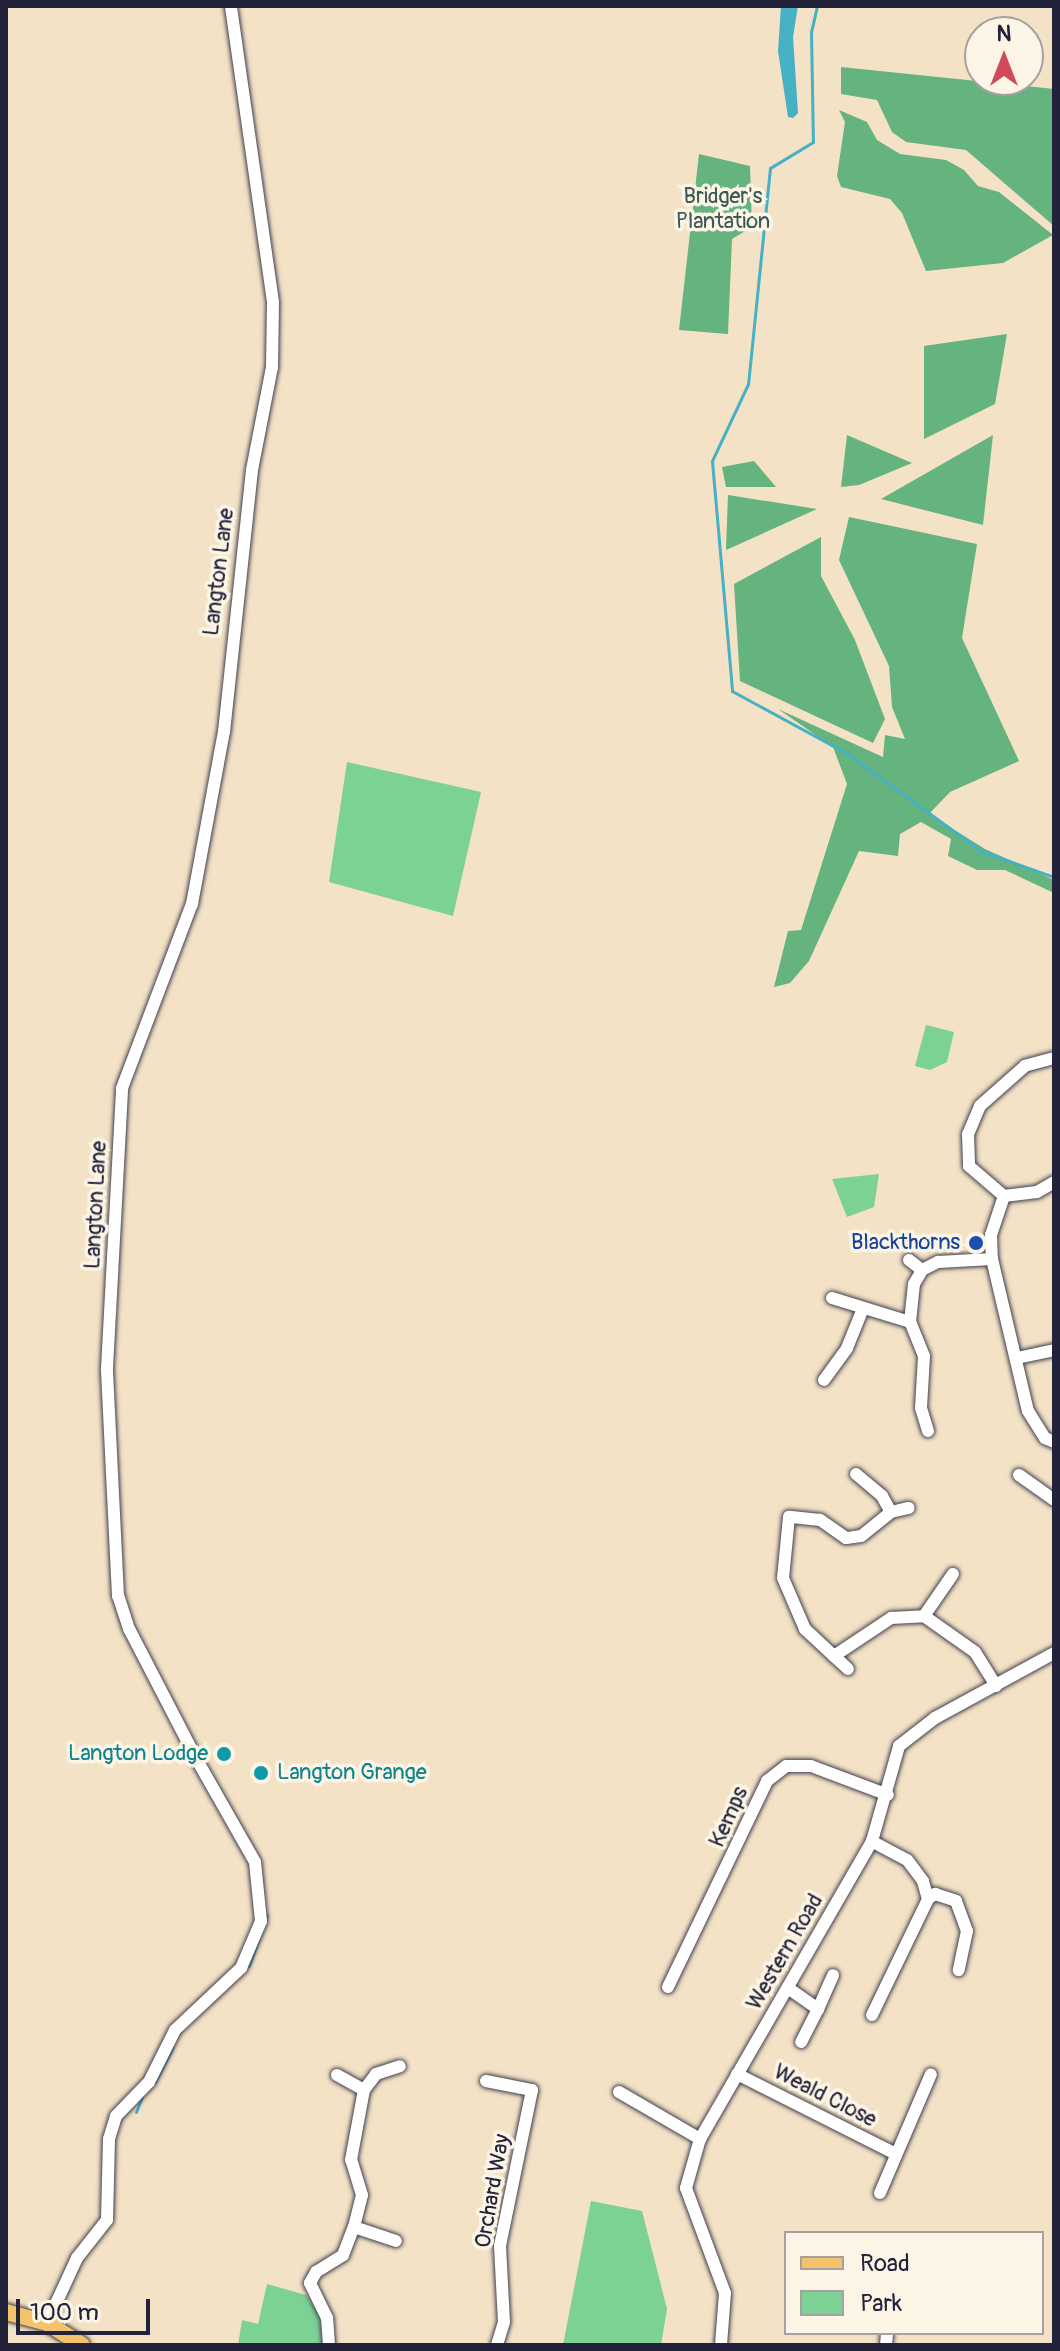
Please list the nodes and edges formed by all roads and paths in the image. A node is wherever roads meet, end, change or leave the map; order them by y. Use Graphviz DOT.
graph roads {
  1 [pos="231,6"];
  2 [pos="1054,1058"];
  3 [pos="1054,1182"];
  4 [pos="1004,1196"];
  5 [pos="992,1259"];
  6 [pos="909,1260"];
  7 [pos="922,1270"];
  8 [pos="832,1298"];
  9 [pos="862,1311"];
  10 [pos="910,1322"];
  11 [pos="1054,1350"];
  12 [pos="1017,1358"];
  13 [pos="824,1380"];
  14 [pos="928,1431"];
  15 [pos="1054,1442"];
  16 [pos="1019,1475"];
  17 [pos="856,1478"];
  18 [pos="1054,1500"];
  19 [pos="909,1508"];
  20 [pos="891,1512"];
  21 [pos="953,1574"];
  22 [pos="924,1616"];
  23 [pos="1054,1653"];
  24 [pos="834,1656"];
  25 [pos="848,1669"];
  26 [pos="996,1686"];
  27 [pos="888,1795"];
  28 [pos="872,1841"];
  29 [pos="928,1899"];
  30 [pos="959,1970"];
  31 [pos="833,1975"];
  32 [pos="668,1987"];
  33 [pos="788,1988"];
  34 [pos="818,2009"];
  35 [pos="872,2015"];
  36 [pos="801,2042"];
  37 [pos="400,2066"];
  38 [pos="737,2074"];
  39 [pos="931,2074"];
  40 [pos="337,2075"];
  41 [pos="486,2081"];
  42 [pos="364,2090"];
  43 [pos="619,2092"];
  44 [pos="700,2139"];
  45 [pos="894,2153"];
  46 [pos="880,2193"];
  47 [pos="354,2227"];
  48 [pos="396,2241"];
  49 [pos="6,2312"];
  50 [pos="47,2323"];
  51 [pos="82,2345"];
  52 [pos="329,2345"];
  53 [pos="497,2345"];
  54 [pos="721,2345"];
  1 -- 50 [label="street, Langton Lane"];
  2 -- 4 [label="street"];
  3 -- 4 [label="street"];
  4 -- 5 [label="street"];
  5 -- 7 [label="street"];
  5 -- 12 [label="street"];
  6 -- 7 [label="street"];
  7 -- 10 [label="street"];
  8 -- 9 [label="street"];
  9 -- 10 [label="street"];
  9 -- 13 [label="street"];
  10 -- 14 [label="street"];
  11 -- 12 [label="street"];
  12 -- 15 [label="street"];
  16 -- 18 [label="street"];
  17 -- 20 [label="street"];
  19 -- 20 [label="street"];
  20 -- 24 [label="street"];
  21 -- 22 [label="street"];
  22 -- 24 [label="street"];
  22 -- 26 [label="street"];
  23 -- 26 [label="street, Western Road"];
  24 -- 25 [label="street"];
  26 -- 27 [label="street, Western Road"];
  27 -- 28 [label="street, Western Road"];
  27 -- 32 [label="street, Kemps"];
  28 -- 29 [label="street"];
  28 -- 33 [label="street, Western Road"];
  29 -- 30 [label="street"];
  29 -- 35 [label="street"];
  31 -- 34 [label="street"];
  33 -- 34 [label="street"];
  33 -- 38 [label="street, Western Road"];
  34 -- 36 [label="street"];
  37 -- 42 [label="street"];
  38 -- 44 [label="street, Western Road"];
  38 -- 45 [label="street, Weald Close"];
  39 -- 45 [label="street"];
  40 -- 42 [label="street"];
  41 -- 53 [label="street, Orchard Way"];
  42 -- 47 [label="street"];
  43 -- 44 [label="street"];
  44 -- 54 [label="street, Western Road"];
  45 -- 46 [label="street"];
  47 -- 48 [label="street"];
  47 -- 52 [label="street"];
  49 -- 50 [label="main road"];
  50 -- 51 [label="main road"];
}
